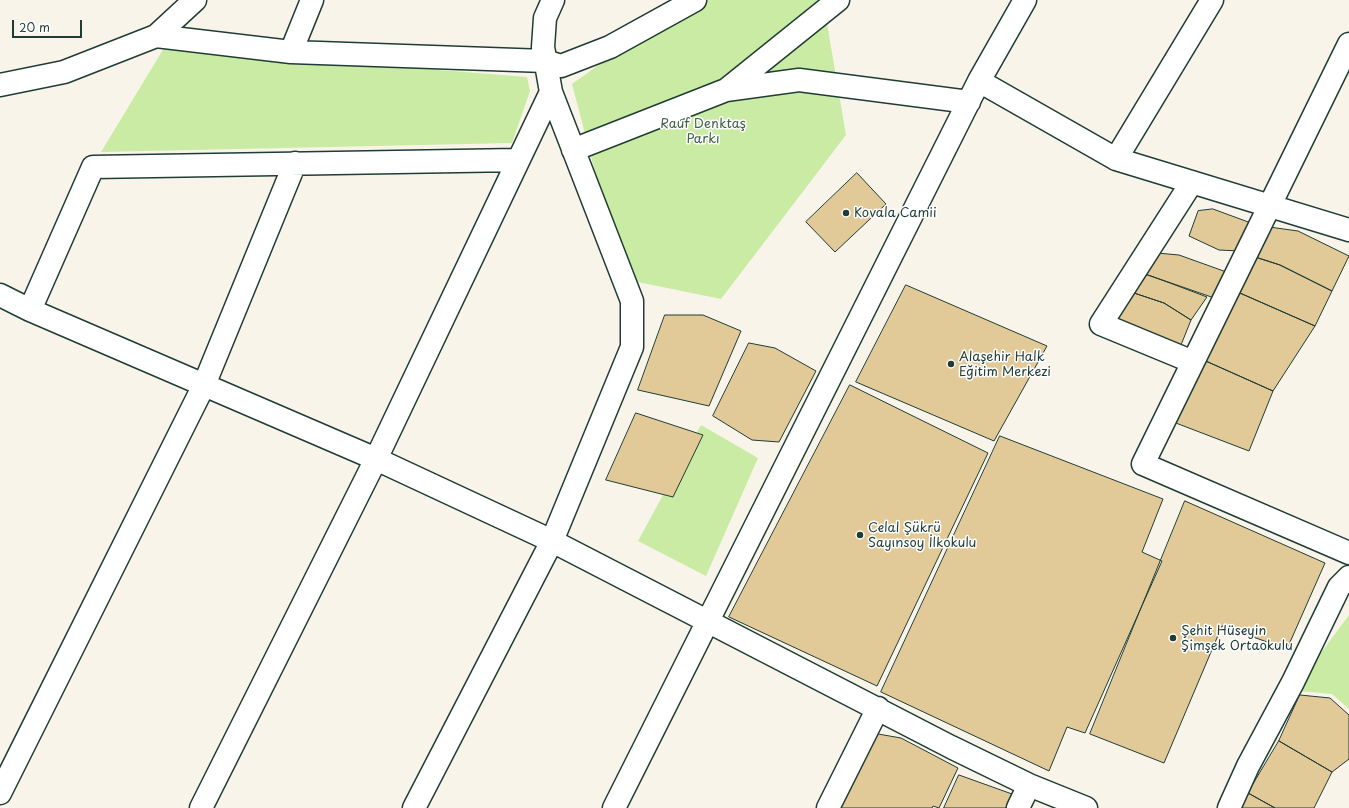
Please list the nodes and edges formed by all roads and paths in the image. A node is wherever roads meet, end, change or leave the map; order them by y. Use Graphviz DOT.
graph roads {
  1 [pos="195,0"];
  2 [pos="312,0"];
  3 [pos="553,0"];
  4 [pos="695,0"];
  5 [pos="838,0"];
  6 [pos="1025,0"];
  7 [pos="1212,0"];
  8 [pos="156,36"];
  9 [pos="1349,44"];
  10 [pos="291,52"];
  11 [pos="545,62"];
  12 [pos="979,81"];
  13 [pos="0,85"];
  14 [pos="726,90"];
  15 [pos="551,92"];
  16 [pos="969,102"];
  17 [pos="573,150"];
  18 [pos="1116,159"];
  19 [pos="518,160"];
  20 [pos="295,163"];
  21 [pos="1192,182"];
  22 [pos="1269,206"];
  23 [pos="1349,230"];
  24 [pos="0,295"];
  25 [pos="30,310"];
  26 [pos="1193,362"];
  27 [pos="204,385"];
  28 [pos="376,459"];
  29 [pos="552,541"];
  30 [pos="1349,553"];
  31 [pos="1349,577"];
  32 [pos="708,623"];
  33 [pos="878,708"];
  34 [pos="1030,785"];
  35 [pos="0,793"];
  36 [pos="201,808"];
  37 [pos="414,808"];
  38 [pos="614,808"];
  39 [pos="828,808"];
  40 [pos="1018,808"];
  41 [pos="1086,808"];
  42 [pos="1229,808"];
  1 -- 8 [label="street"];
  2 -- 10 [label="street"];
  3 -- 11 [label="street"];
  4 -- 11 [label="street"];
  5 -- 14 [label="street"];
  6 -- 12 [label="street"];
  7 -- 18 [label="street"];
  8 -- 10 [label="street"];
  8 -- 13 [label="street"];
  9 -- 22 [label="street"];
  10 -- 11 [label="street"];
  11 -- 15 [label="street"];
  12 -- 16 [label="street"];
  12 -- 18 [label="street"];
  14 -- 16 [label="street"];
  14 -- 17 [label="street"];
  15 -- 17 [label="street"];
  15 -- 19 [label="street"];
  16 -- 32 [label="street"];
  17 -- 29 [label="street"];
  18 -- 21 [label="street"];
  19 -- 20 [label="street"];
  19 -- 28 [label="street"];
  20 -- 25 [label="street"];
  20 -- 27 [label="street"];
  21 -- 22 [label="street"];
  21 -- 26 [label="street"];
  22 -- 23 [label="street"];
  22 -- 26 [label="street"];
  24 -- 25 [label="street"];
  25 -- 27 [label="street"];
  26 -- 30 [label="street"];
  27 -- 28 [label="street"];
  27 -- 35 [label="street"];
  28 -- 29 [label="street"];
  28 -- 36 [label="street"];
  29 -- 32 [label="street"];
  29 -- 37 [label="street"];
  31 -- 42 [label="street"];
  32 -- 33 [label="street"];
  32 -- 38 [label="street"];
  33 -- 34 [label="street"];
  33 -- 39 [label="street"];
  34 -- 40 [label="street"];
  34 -- 41 [label="street"];
}
